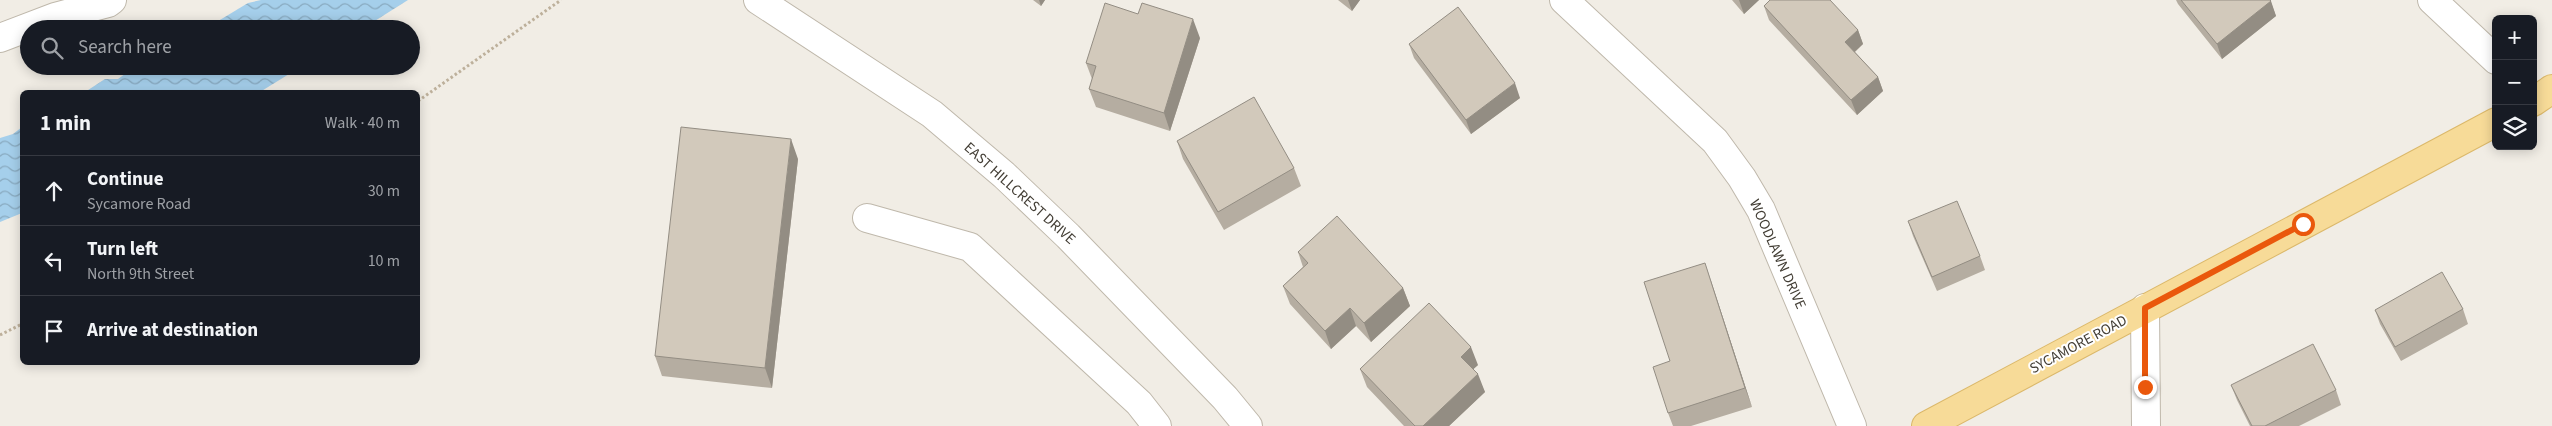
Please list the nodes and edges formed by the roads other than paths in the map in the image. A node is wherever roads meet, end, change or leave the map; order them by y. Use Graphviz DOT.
graph roads {
  1 [pos="112,0"];
  2 [pos="758,0"];
  3 [pos="1564,0"];
  4 [pos="2432,0"];
  5 [pos="52,8"];
  6 [pos="31,20"];
  7 [pos="20,26"];
  8 [pos="0,38"];
  9 [pos="2492,56"];
  10 [pos="2492,124"];
  11 [pos="867,218"];
  12 [pos="2145,308"];
  13 [pos="1157,426"];
  14 [pos="1248,426"];
  15 [pos="1852,426"];
  16 [pos="1926,426"];
  17 [pos="2146,426"];
  1 -- 5 [label="street"];
  2 -- 14 [label="street, EAST HILLCREST DRIVE"];
  3 -- 15 [label="street, WOODLAWN DRIVE"];
  4 -- 9 [label="street"];
  5 -- 6 [label="street"];
  7 -- 8 [label="street"];
  10 -- 12 [label="main road, SYCAMORE ROAD"];
  11 -- 13 [label="street"];
  12 -- 16 [label="main road, SYCAMORE ROAD"];
  12 -- 17 [label="street"];
}
